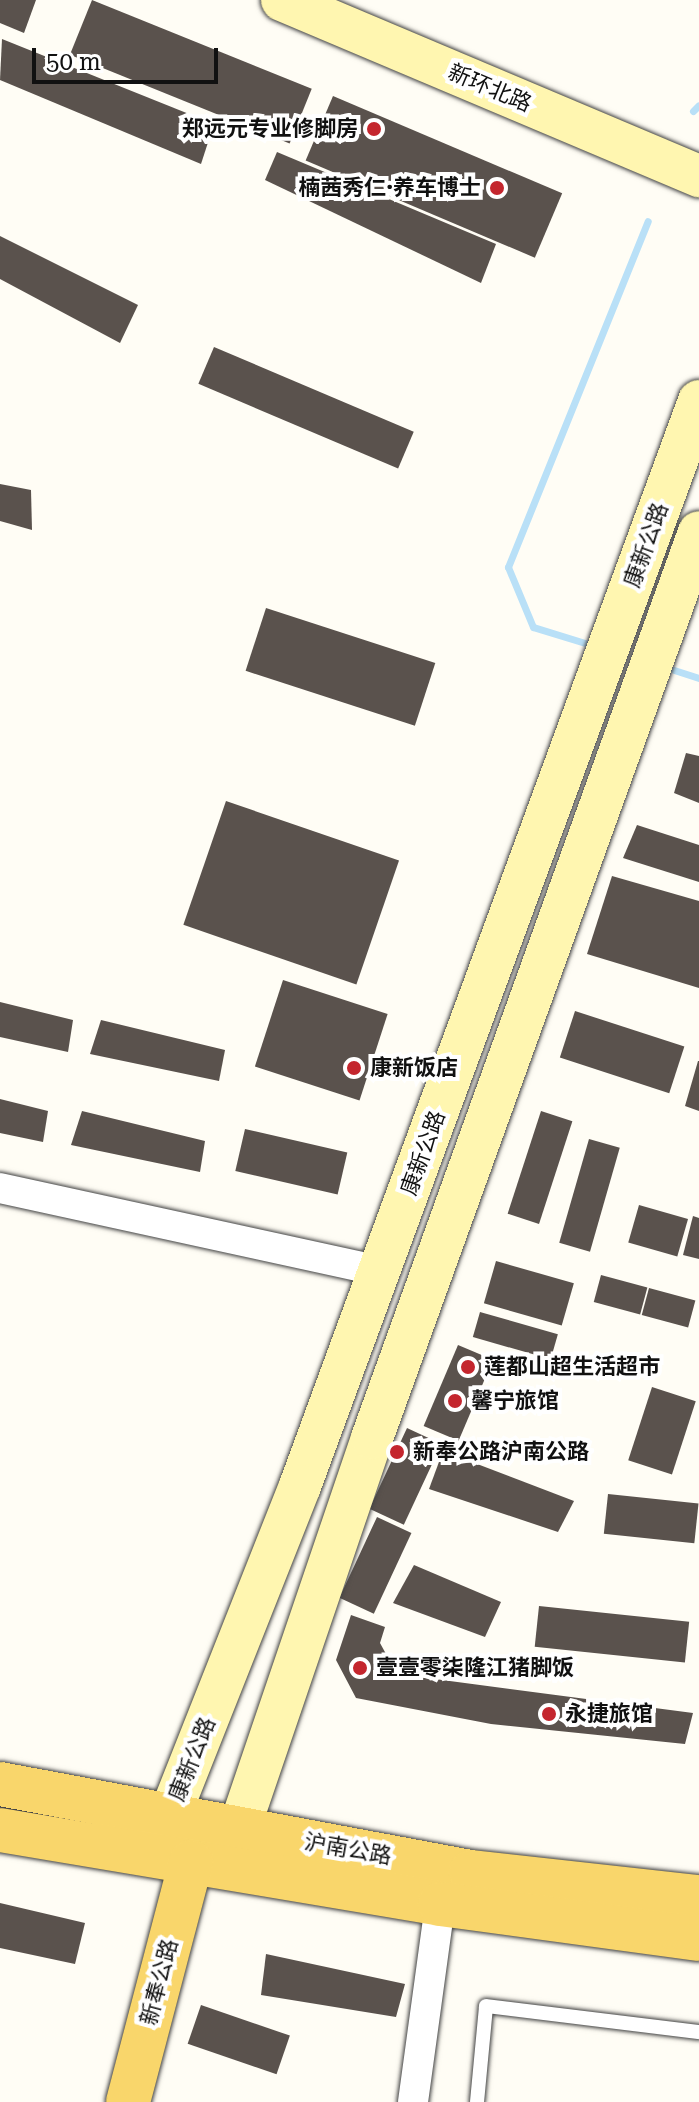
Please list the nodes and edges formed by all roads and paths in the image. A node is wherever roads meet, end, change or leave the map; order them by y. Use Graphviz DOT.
graph roads {
  1 [pos="282,0"];
  2 [pos="699,176"];
  3 [pos="699,401"];
  4 [pos="699,532"];
  5 [pos="0,1188"];
  6 [pos="380,1271"];
  7 [pos="0,1784"];
  8 [pos="170,1814"];
  9 [pos="239,1829"];
  10 [pos="0,1830"];
  11 [pos="191,1862"];
  12 [pos="699,1897"];
  13 [pos="440,1904"];
  14 [pos="699,1939"];
  15 [pos="699,2032"];
  16 [pos="128,2102"];
  17 [pos="413,2102"];
  18 [pos="477,2102"];
  1 -- 2 [label="main road, 新环北路"];
  3 -- 6 [label="main road, 康新公路"];
  4 -- 9 [label="main road, 康新公路"];
  5 -- 6 [label="street"];
  6 -- 8 [label="main road, 康新公路"];
  7 -- 8 [label="main road, 沪南公路"];
  8 -- 9 [label="main road, 沪南公路"];
  8 -- 11 [label="main road, 康新公路"];
  9 -- 11 [label="main road"];
  9 -- 12 [label="main road, 沪南公路"];
  10 -- 11 [label="main road, 沪南公路"];
  11 -- 13 [label="main road, 沪南公路"];
  11 -- 16 [label="main road, 新奉公路"];
  13 -- 14 [label="main road, 沪南公路"];
  13 -- 17 [label="street"];
  15 -- 18 [label="lane"];
}
